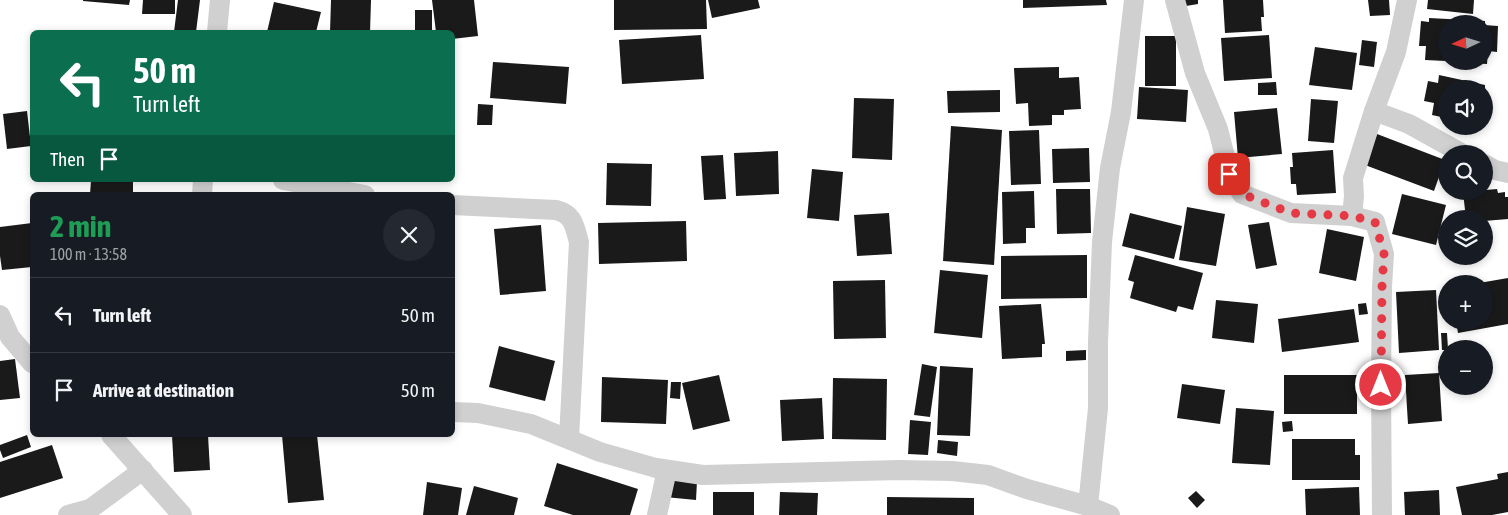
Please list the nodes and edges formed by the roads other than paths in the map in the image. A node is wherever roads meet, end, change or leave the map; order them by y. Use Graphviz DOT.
graph roads {
  1 [pos="220,0"];
  2 [pos="1134,0"];
  3 [pos="1175,0"];
  4 [pos="1407,0"];
  5 [pos="217,30"];
  6 [pos="1374,112"];
  7 [pos="1447,145"];
  8 [pos="1493,169"];
  9 [pos="1508,173"];
  10 [pos="294,182"];
  11 [pos="349,192"];
  12 [pos="455,205"];
  13 [pos="1352,216"];
  14 [pos="0,315"];
  15 [pos="30,361"];
  16 [pos="455,412"];
  17 [pos="113,437"];
  18 [pos="569,440"];
  19 [pos="143,470"];
  20 [pos="668,470"];
  21 [pos="1088,506"];
  22 [pos="68,515"];
  23 [pos="182,515"];
  24 [pos="656,515"];
  25 [pos="1110,515"];
  26 [pos="1382,515"];
  1 -- 5 [label="street"];
  2 -- 21 [label="street"];
  3 -- 13 [label="street"];
  4 -- 6 [label="street"];
  6 -- 7 [label="street"];
  6 -- 13 [label="street"];
  8 -- 9 [label="street"];
  10 -- 11 [label="street"];
  12 -- 18 [label="street"];
  13 -- 26 [label="street"];
  14 -- 15 [label="street"];
  16 -- 18 [label="street"];
  17 -- 19 [label="street"];
  18 -- 20 [label="street"];
  19 -- 22 [label="street"];
  19 -- 23 [label="street"];
  20 -- 21 [label="street"];
  20 -- 24 [label="street"];
  21 -- 25 [label="street"];
}
